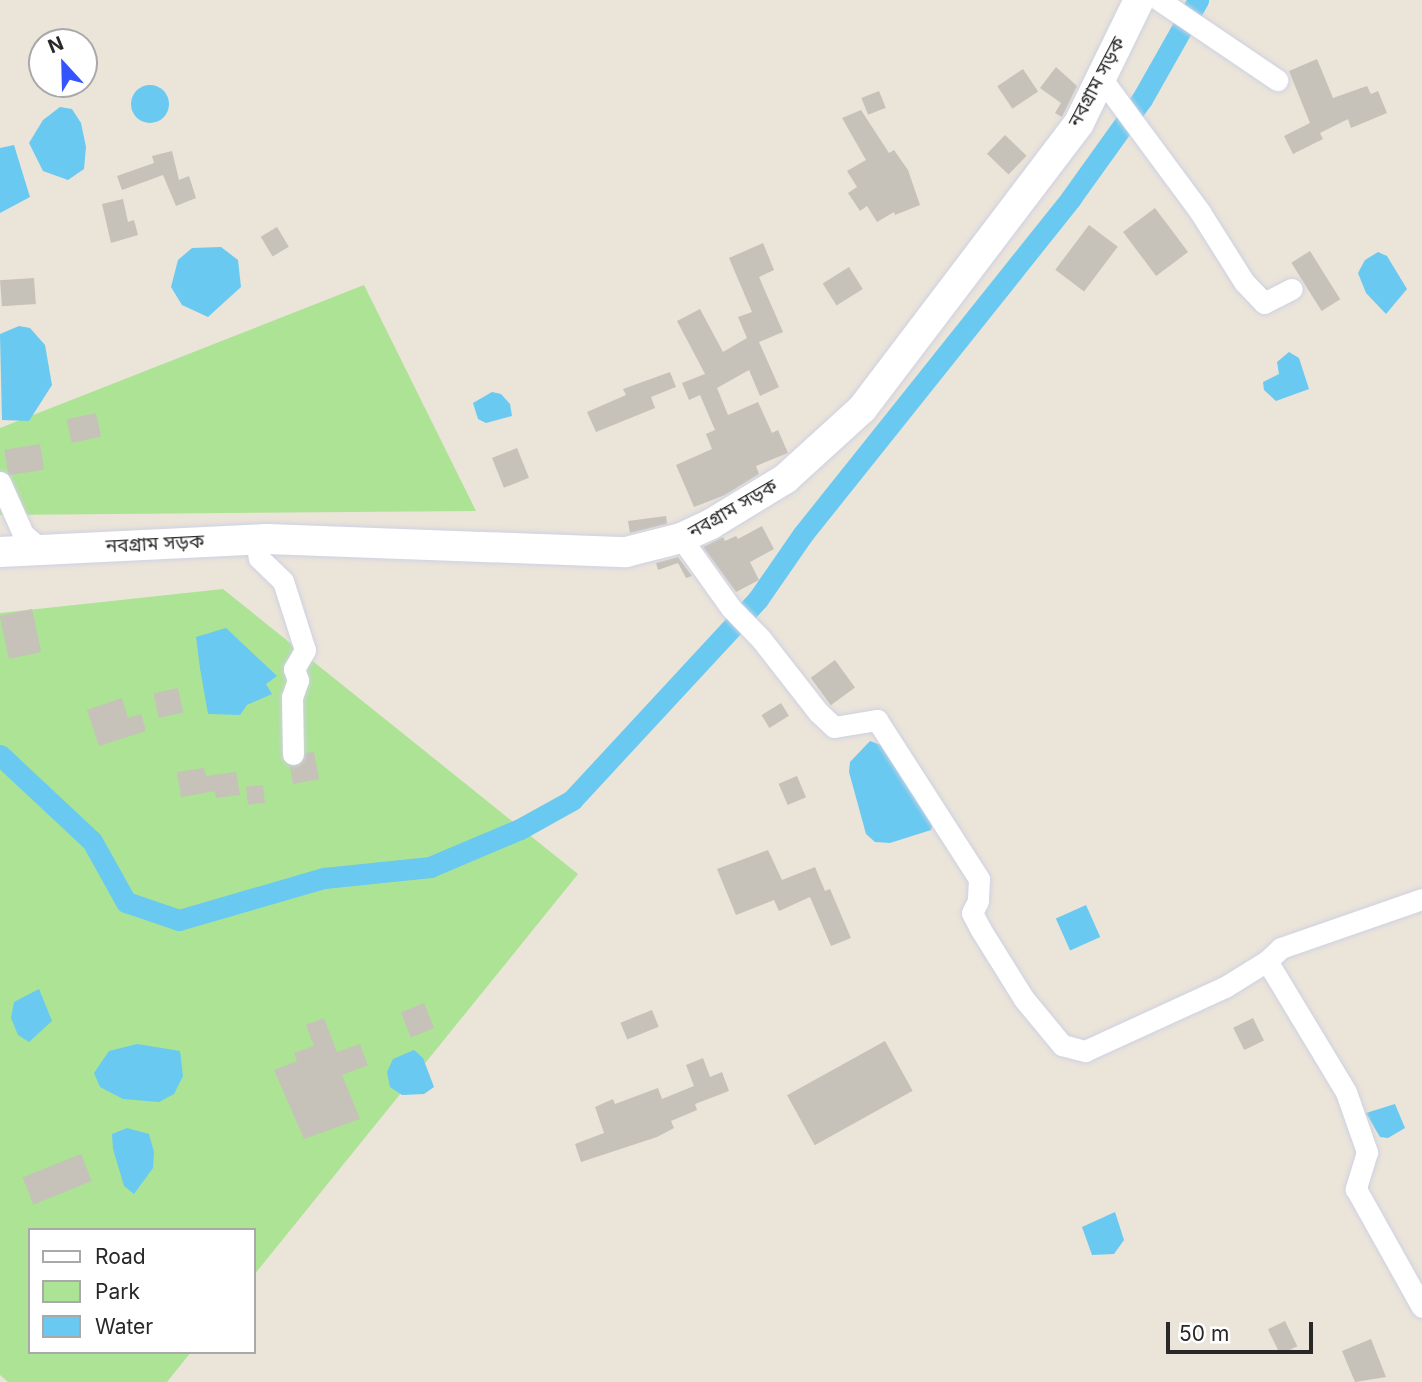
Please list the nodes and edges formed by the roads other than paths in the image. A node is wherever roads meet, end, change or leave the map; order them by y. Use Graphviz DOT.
graph roads {
  1 [pos="1139,0"];
  2 [pos="1165,5"];
  3 [pos="1101,78"];
  4 [pos="1277,80"];
  5 [pos="1292,289"];
  6 [pos="0,482"];
  7 [pos="681,538"];
  8 [pos="256,540"];
  9 [pos="42,550"];
  10 [pos="0,552"];
  11 [pos="293,754"];
  12 [pos="1422,899"];
  13 [pos="1267,961"];
  14 [pos="1422,1307"];
  1 -- 3 [label="main road, নবগ্রাম সড়ক"];
  2 -- 4 [label="street"];
  3 -- 5 [label="street"];
  3 -- 7 [label="main road, নবগ্রাম সড়ক"];
  6 -- 9 [label="street"];
  7 -- 8 [label="main road, নবগ্রাম সড়ক"];
  7 -- 13 [label="street"];
  8 -- 9 [label="main road, নবগ্রাম সড়ক"];
  8 -- 11 [label="street"];
  9 -- 10 [label="main road, নবগ্রাম সড়ক"];
  12 -- 13 [label="street"];
  13 -- 14 [label="street"];
}
